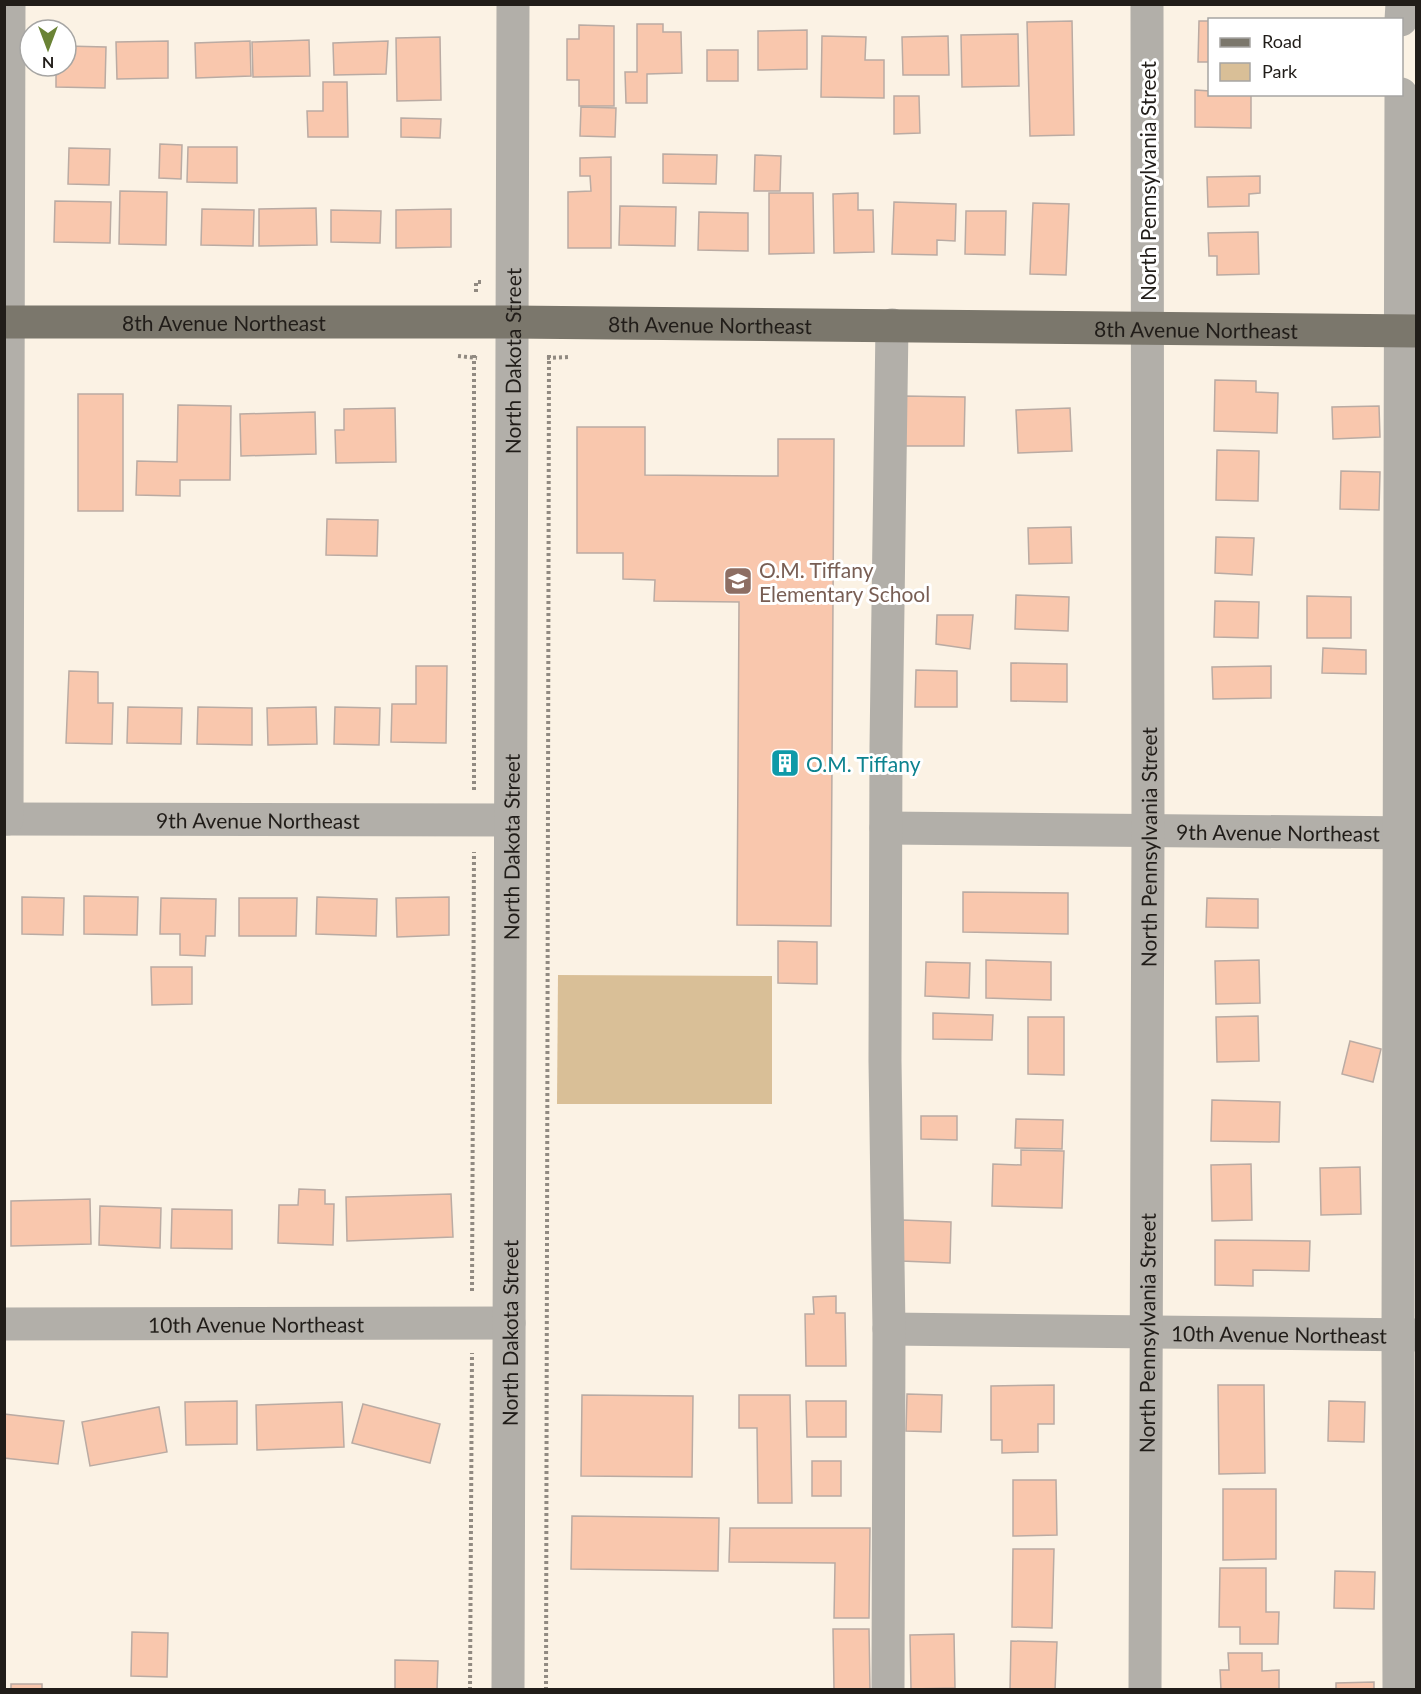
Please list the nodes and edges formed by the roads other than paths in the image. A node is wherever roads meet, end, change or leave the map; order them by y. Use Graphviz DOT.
graph roads {
  1 [pos="9,4"];
  2 [pos="513,4"];
  3 [pos="1147,4"];
  4 [pos="1401,96"];
  5 [pos="6,322"];
  6 [pos="512,322"];
  7 [pos="892,325"];
  8 [pos="1146,328"];
  9 [pos="1408,331"];
  10 [pos="6,819"];
  11 [pos="510,820"];
  12 [pos="886,828"];
  13 [pos="1148,831"];
  14 [pos="1408,833"];
  15 [pos="509,1323"];
  16 [pos="4,1324"];
  17 [pos="889,1329"];
  18 [pos="1145,1332"];
  19 [pos="1407,1335"];
  20 [pos="508,1689"];
  21 [pos="888,1689"];
  22 [pos="1145,1689"];
  23 [pos="1399,1689"];
  1 -- 5 [label="street"];
  2 -- 6 [label="street, North Dakota Street"];
  3 -- 8 [label="street, North Pennsylvania Street"];
  4 -- 9 [label="street"];
  5 -- 6 [label="main road, 8th Avenue Northeast"];
  5 -- 10 [label="street"];
  6 -- 7 [label="main road, 8th Avenue Northeast"];
  6 -- 11 [label="street, North Dakota Street"];
  7 -- 8 [label="main road, 8th Avenue Northeast"];
  7 -- 12 [label="street"];
  8 -- 9 [label="main road, 8th Avenue Northeast"];
  8 -- 13 [label="street, North Pennsylvania Street"];
  9 -- 14 [label="street"];
  10 -- 11 [label="street, 9th Avenue Northeast"];
  11 -- 15 [label="street, North Dakota Street"];
  12 -- 13 [label="street, 9th Avenue Northeast"];
  12 -- 17 [label="street"];
  13 -- 14 [label="street, 9th Avenue Northeast"];
  13 -- 18 [label="street, North Pennsylvania Street"];
  14 -- 19 [label="street"];
  15 -- 16 [label="street, 10th Avenue Northeast"];
  15 -- 20 [label="street, North Dakota Street"];
  17 -- 18 [label="street, 10th Avenue Northeast"];
  17 -- 21 [label="street"];
  18 -- 19 [label="street, 10th Avenue Northeast"];
  18 -- 22 [label="street, North Pennsylvania Street"];
  19 -- 23 [label="street"];
}
